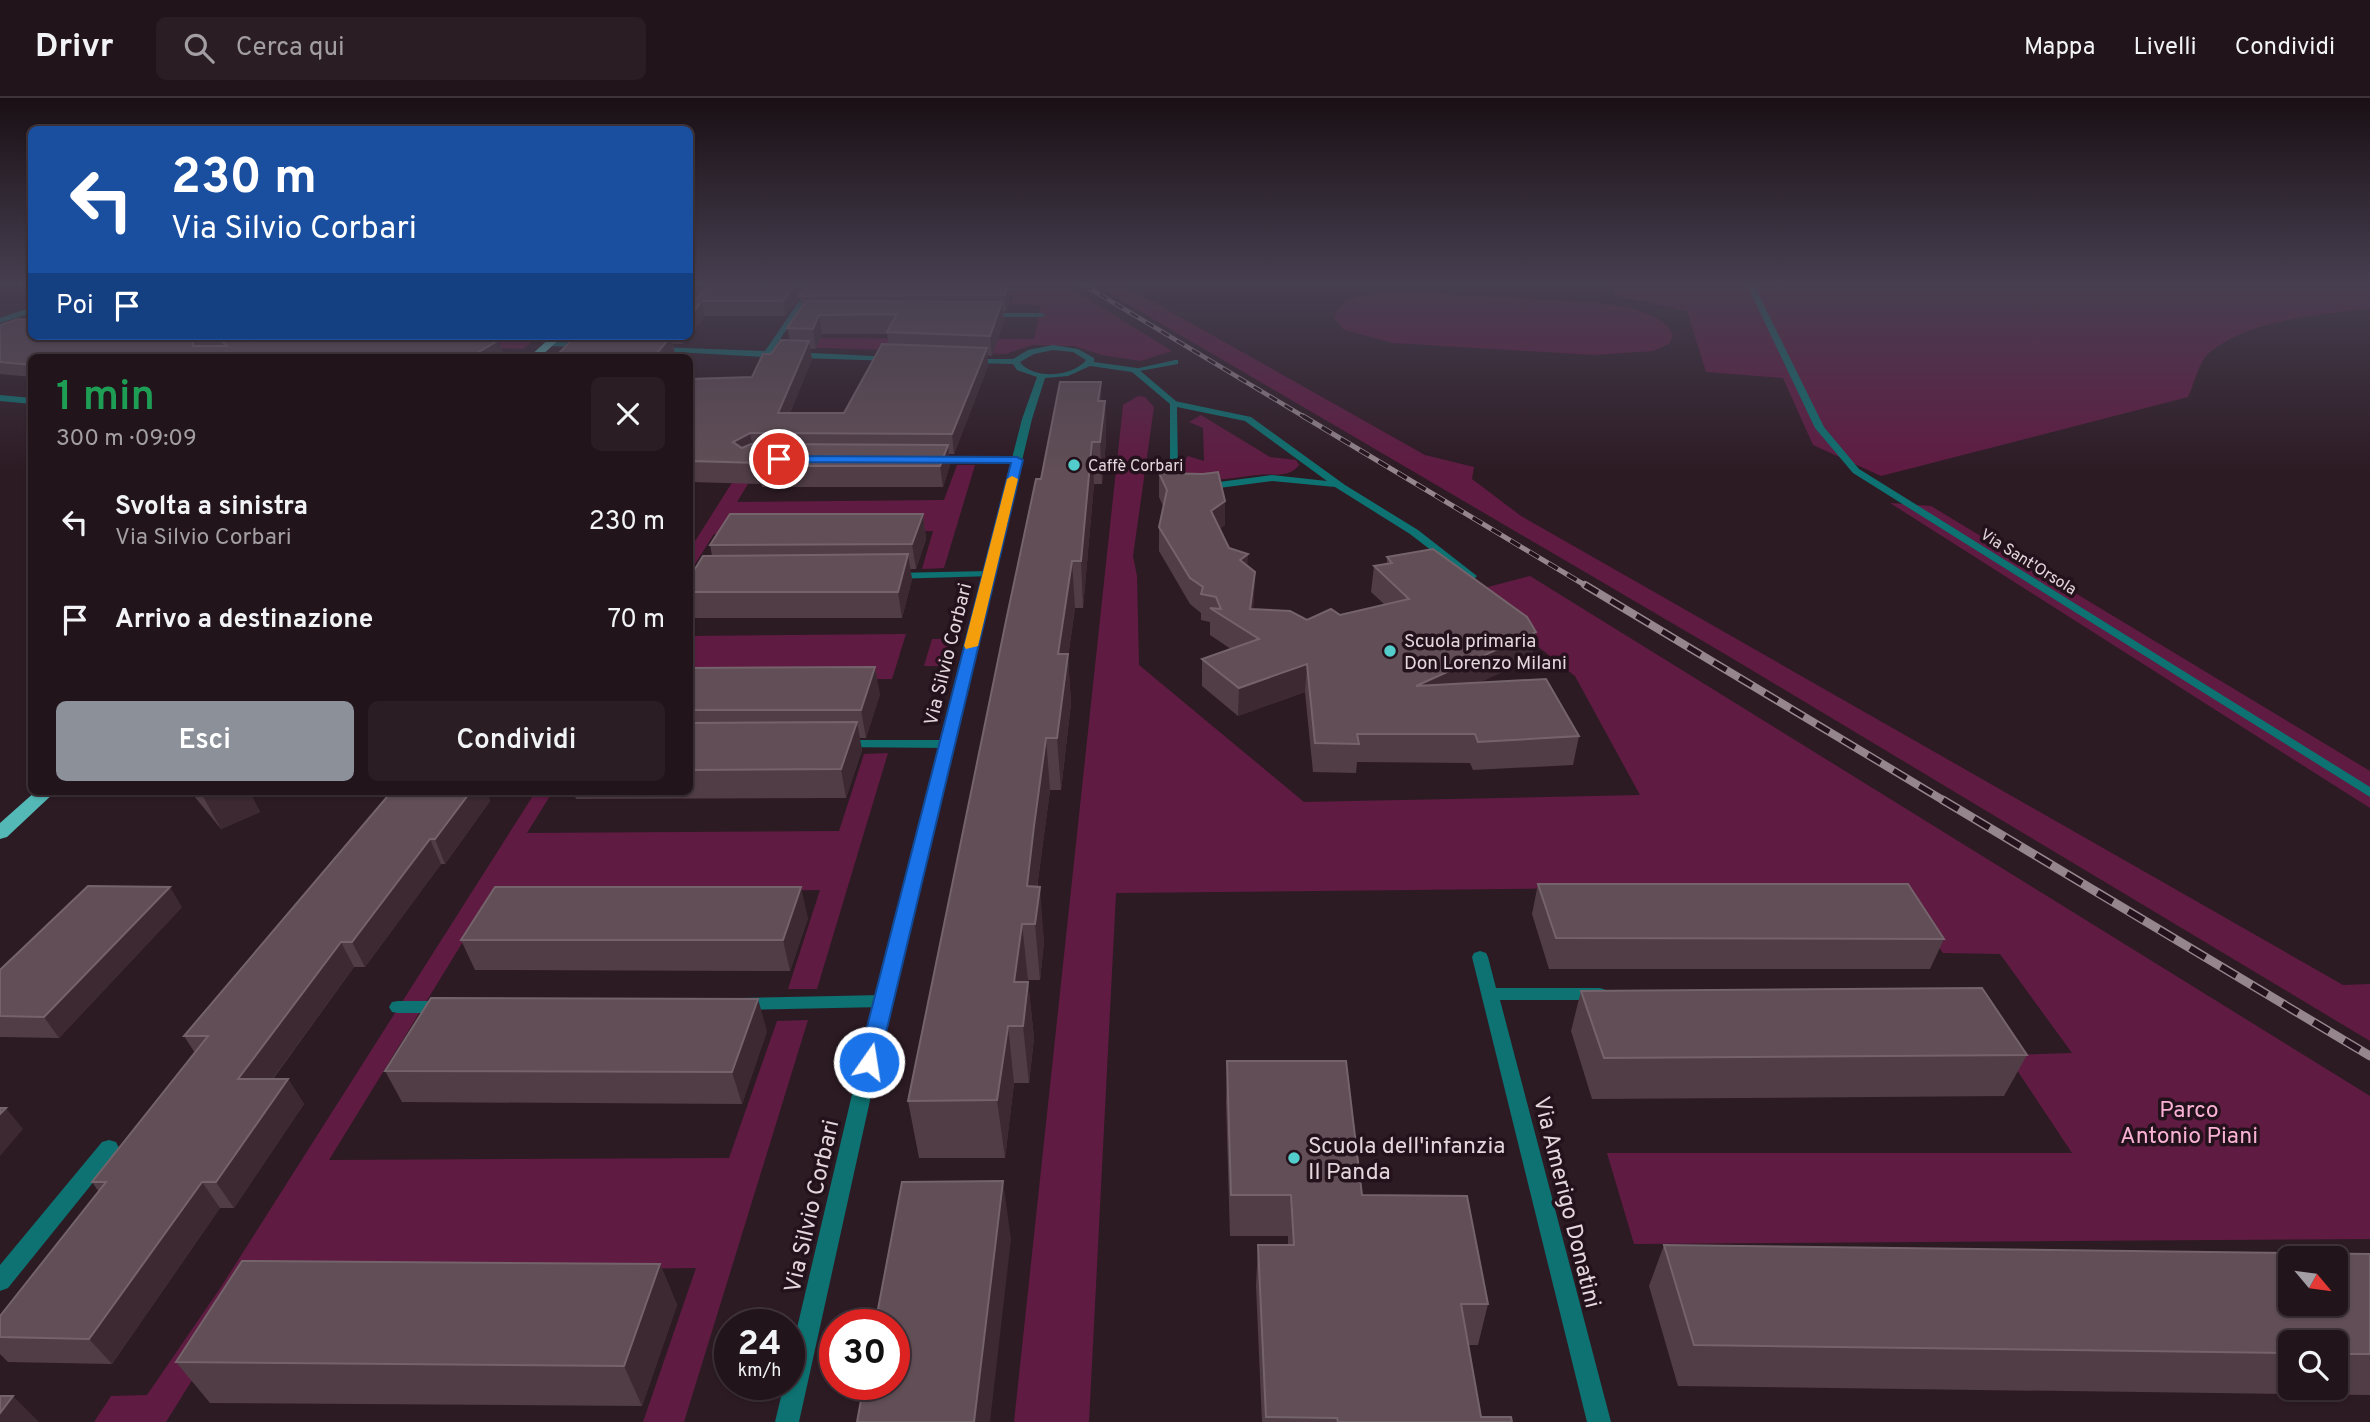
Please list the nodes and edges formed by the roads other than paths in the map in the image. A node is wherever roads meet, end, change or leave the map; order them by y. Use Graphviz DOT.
graph roads {
  1 [pos="771,347"];
  2 [pos="1780,347"];
  3 [pos="648,349"];
  4 [pos="766,355"];
  5 [pos="899,359"];
  6 [pos="953,360"];
  7 [pos="1015,362"];
  8 [pos="1175,362"];
  9 [pos="1090,364"];
  10 [pos="1134,370"];
  11 [pos="1042,375"];
  12 [pos="0,398"];
  13 [pos="28,401"];
  14 [pos="1173,402"];
  15 [pos="1198,411"];
  16 [pos="1175,426"];
  17 [pos="914,459"];
  18 [pos="1017,460"];
  19 [pos="1341,488"];
  20 [pos="989,574"];
  21 [pos="879,576"];
  22 [pos="1471,576"];
  23 [pos="829,744"];
  24 [pos="946,744"];
  25 [pos="2370,793"];
  26 [pos="43,795"];
  27 [pos="0,833"];
  28 [pos="1480,957"];
  29 [pos="1489,994"];
  30 [pos="1616,994"];
  31 [pos="883,1001"];
  32 [pos="724,1005"];
  33 [pos="398,1007"];
  34 [pos="463,1007"];
  35 [pos="109,1148"];
  36 [pos="0,1281"];
  37 [pos="786,1422"];
  38 [pos="1599,1422"];
  1 -- 4 [label="street"];
  2 -- 25 [label="street, Via Sant'Orsola"];
  3 -- 4 [label="street"];
  4 -- 5 [label="street"];
  6 -- 7 [label="street"];
  7 -- 9 [label="street"];
  7 -- 11 [label="street"];
  8 -- 10 [label="street"];
  9 -- 10 [label="street"];
  9 -- 11 [label="street"];
  10 -- 14 [label="street"];
  11 -- 18 [label="street, Via Silvio Corbari"];
  12 -- 13 [label="street"];
  14 -- 15 [label="street"];
  14 -- 16 [label="street"];
  15 -- 16 [label="street"];
  15 -- 19 [label="street"];
  16 -- 19 [label="street"];
  17 -- 18 [label="street"];
  18 -- 20 [label="street, Via Silvio Corbari"];
  19 -- 22 [label="street"];
  20 -- 21 [label="street, Via Silvio Corbari"];
  20 -- 24 [label="street, Via Silvio Corbari"];
  23 -- 24 [label="street, Via Silvio Corbari"];
  24 -- 31 [label="street, Via Silvio Corbari"];
  26 -- 27 [label="main road"];
  28 -- 29 [label="street, Via Amerigo Donatini"];
  29 -- 30 [label="street"];
  29 -- 38 [label="street, Via Amerigo Donatini"];
  31 -- 32 [label="street"];
  31 -- 37 [label="street, Via Silvio Corbari"];
  33 -- 34 [label="street"];
  35 -- 36 [label="street"];
}
